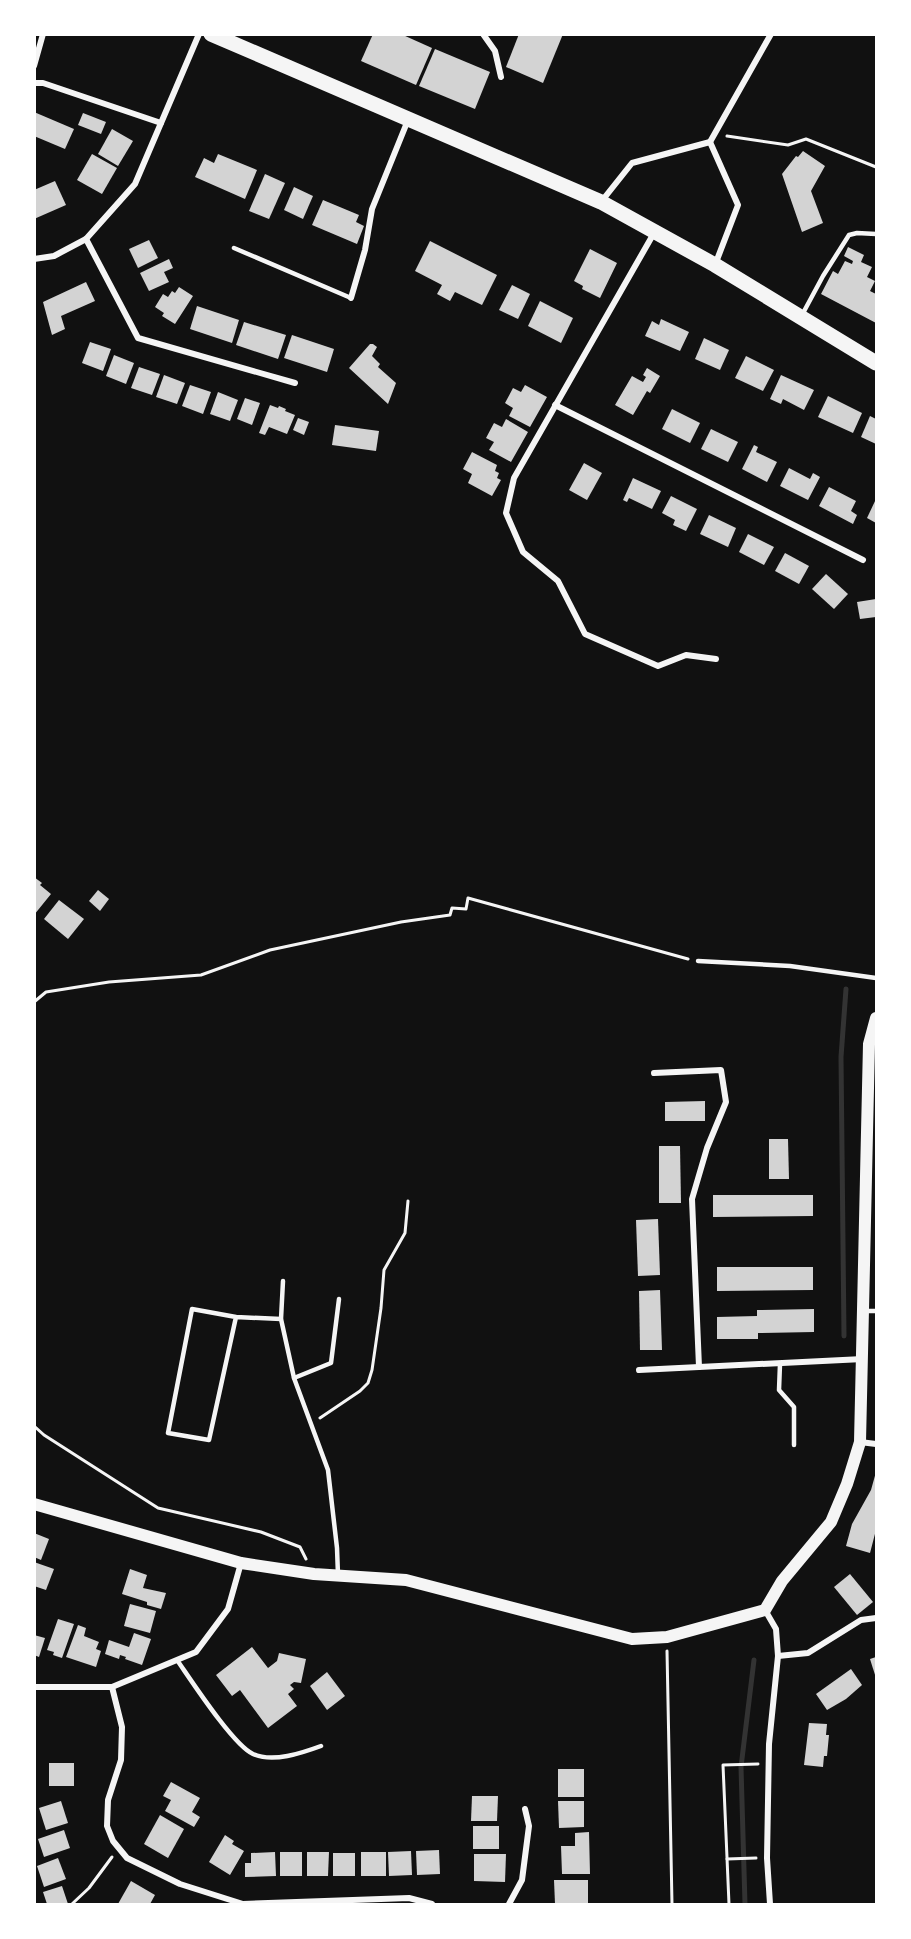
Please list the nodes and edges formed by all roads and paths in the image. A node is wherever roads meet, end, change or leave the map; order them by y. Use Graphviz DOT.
graph roads {
  1 [pos="43,34"];
  2 [pos="199,34"];
  3 [pos="211,34"];
  4 [pos="483,34"];
  5 [pos="771,34"];
  6 [pos="34,66"];
  7 [pos="501,77"];
  8 [pos="34,83"];
  9 [pos="408,119"];
  10 [pos="161,123"];
  11 [pos="712,138"];
  12 [pos="876,167"];
  13 [pos="601,202"];
  14 [pos="654,232"];
  15 [pos="876,234"];
  16 [pos="86,240"];
  17 [pos="234,249"];
  18 [pos="34,259"];
  19 [pos="716,265"];
  20 [pos="351,298"];
  21 [pos="801,317"];
  22 [pos="876,363"];
  23 [pos="295,383"];
  24 [pos="555,405"];
  25 [pos="863,560"];
  26 [pos="716,659"];
  27 [pos="698,961"];
  28 [pos="876,978"];
  29 [pos="34,1002"];
  30 [pos="876,1018"];
  31 [pos="654,1073"];
  32 [pos="408,1201"];
  33 [pos="283,1281"];
  34 [pos="339,1299"];
  35 [pos="870,1311"];
  36 [pos="236,1317"];
  37 [pos="281,1319"];
  38 [pos="863,1359"];
  39 [pos="780,1364"];
  40 [pos="699,1368"];
  41 [pos="639,1370"];
  42 [pos="294,1378"];
  43 [pos="311,1425"];
  44 [pos="34,1426"];
  45 [pos="860,1442"];
  46 [pos="794,1444"];
  47 [pos="876,1444"];
  48 [pos="34,1504"];
  49 [pos="241,1563"];
  50 [pos="314,1574"];
  51 [pos="338,1575"];
  52 [pos="765,1610"];
  53 [pos="876,1618"];
  54 [pos="667,1637"];
  55 [pos="778,1656"];
  56 [pos="177,1660"];
  57 [pos="34,1687"];
  58 [pos="112,1687"];
  59 [pos="321,1746"];
  60 [pos="748,1764"];
  61 [pos="525,1809"];
  62 [pos="118,1848"];
  63 [pos="750,1858"];
  64 [pos="727,1859"];
  65 [pos="361,1902"];
  66 [pos="72,1905"];
  67 [pos="432,1905"];
  68 [pos="509,1905"];
  69 [pos="672,1905"];
  70 [pos="729,1905"];
  71 [pos="770,1905"];
  1 -- 6 [label="street"];
  2 -- 10 [label="street"];
  3 -- 9 [label="main road"];
  4 -- 7 [label="street"];
  5 -- 11 [label="street"];
  8 -- 10 [label="street"];
  9 -- 13 [label="main road"];
  9 -- 20 [label="street"];
  10 -- 16 [label="street"];
  11 -- 12 [label="path"];
  11 -- 13 [label="street"];
  11 -- 19 [label="street"];
  13 -- 14 [label="main road"];
  14 -- 19 [label="main road"];
  14 -- 24 [label="street"];
  15 -- 21 [label="lane"];
  16 -- 18 [label="street"];
  16 -- 23 [label="street"];
  17 -- 20 [label="lane"];
  19 -- 21 [label="main road"];
  21 -- 22 [label="main road"];
  24 -- 25 [label="street"];
  24 -- 26 [label="street"];
  27 -- 28 [label="lane"];
  27 -- 29 [label="path"];
  30 -- 35 [label="main road"];
  31 -- 40 [label="street"];
  32 -- 43 [label="path"];
  33 -- 37 [label="lane"];
  34 -- 42 [label="lane"];
  35 -- 38 [label="main road"];
  36 -- 36 [label="lane"];
  36 -- 37 [label="lane"];
  37 -- 42 [label="lane"];
  38 -- 39 [label="street"];
  38 -- 45 [label="main road"];
  39 -- 40 [label="street"];
  39 -- 46 [label="lane"];
  40 -- 41 [label="street"];
  42 -- 43 [label="lane"];
  43 -- 51 [label="lane"];
  44 -- 50 [label="path"];
  45 -- 47 [label="street"];
  45 -- 52 [label="main road"];
  48 -- 49 [label="main road"];
  49 -- 50 [label="main road"];
  49 -- 56 [label="street"];
  50 -- 51 [label="main road"];
  51 -- 54 [label="main road"];
  52 -- 54 [label="main road"];
  52 -- 55 [label="street"];
  53 -- 55 [label="street"];
  54 -- 69 [label="path"];
  55 -- 71 [label="street"];
  56 -- 58 [label="street"];
  56 -- 59 [label="lane"];
  57 -- 58 [label="street"];
  58 -- 62 [label="street"];
  60 -- 64 [label="path"];
  61 -- 68 [label="street"];
  62 -- 65 [label="street"];
  62 -- 66 [label="path"];
  63 -- 64 [label="path"];
  64 -- 70 [label="path"];
  65 -- 67 [label="street"];
}
